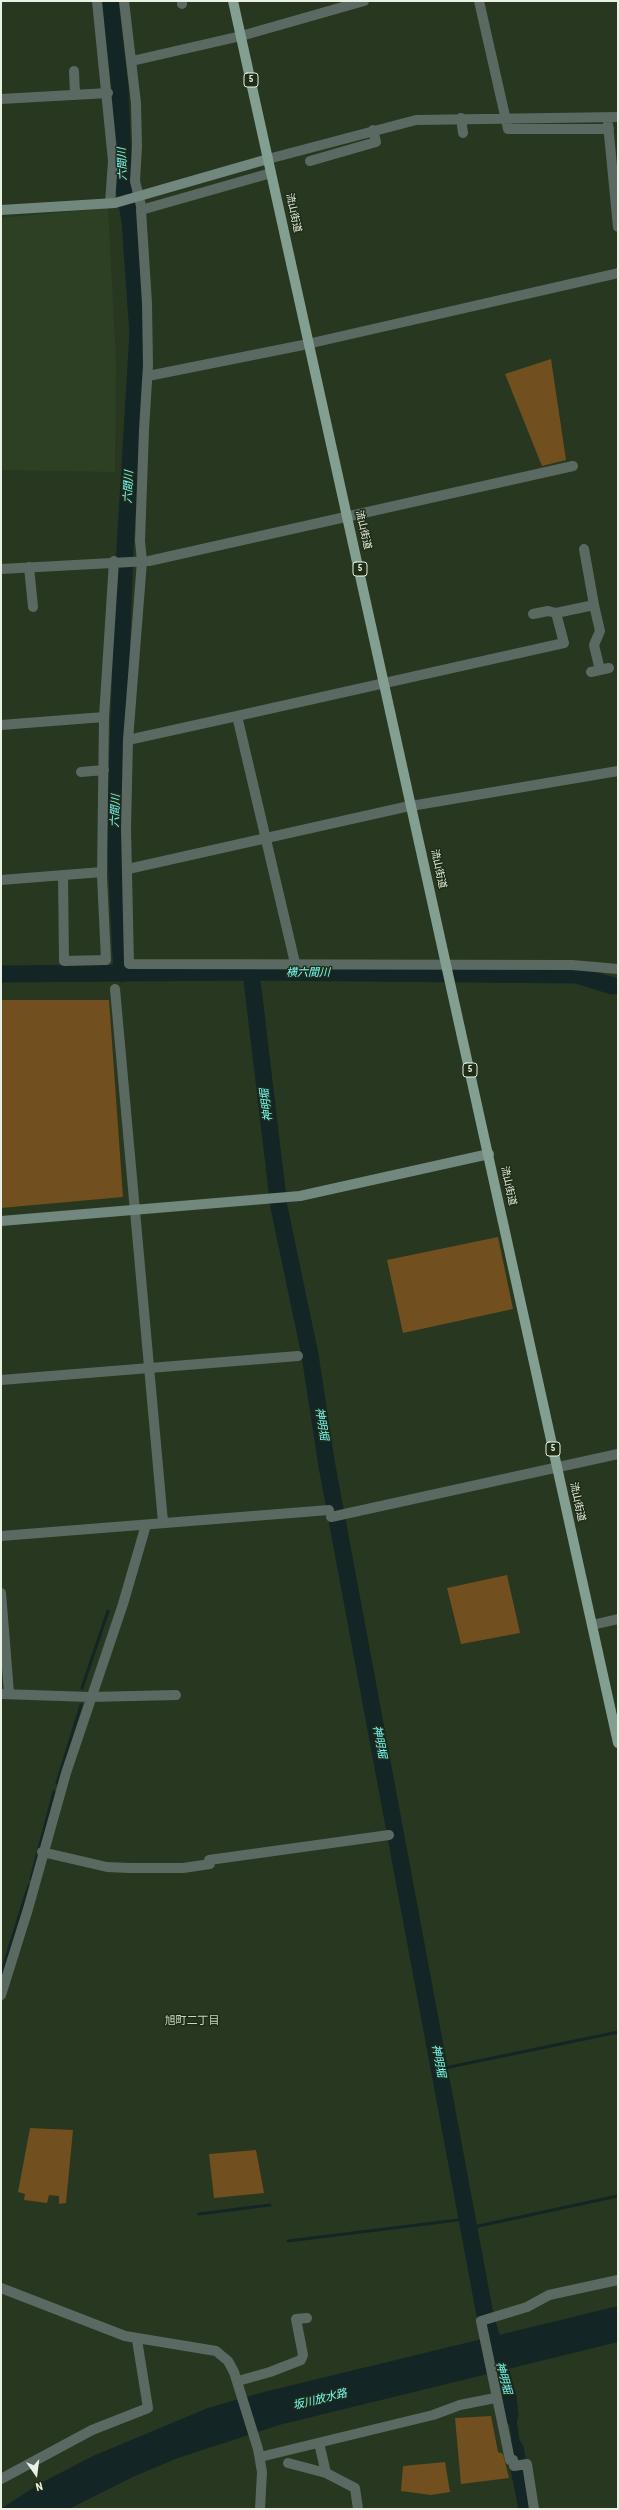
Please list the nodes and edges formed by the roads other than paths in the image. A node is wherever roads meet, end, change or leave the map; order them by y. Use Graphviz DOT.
graph roads {
  1 [pos="97,1"];
  2 [pos="124,1"];
  3 [pos="233,1"];
  4 [pos="364,1"];
  5 [pos="479,1"];
  6 [pos="241,36"];
  7 [pos="132,61"];
  8 [pos="74,71"];
  9 [pos="108,93"];
  10 [pos="75,95"];
  11 [pos="1,99"];
  12 [pos="607,117"];
  13 [pos="618,117"];
  14 [pos="461,118"];
  15 [pos="505,118"];
  16 [pos="609,129"];
  17 [pos="373,130"];
  18 [pos="463,133"];
  19 [pos="310,161"];
  20 [pos="270,166"];
  21 [pos="138,198"];
  22 [pos="112,203"];
  23 [pos="1,210"];
  24 [pos="142,210"];
  25 [pos="618,227"];
  26 [pos="618,273"];
  27 [pos="309,344"];
  28 [pos="148,376"];
  29 [pos="573,466"];
  30 [pos="348,517"];
  31 [pos="584,549"];
  32 [pos="114,561"];
  33 [pos="142,561"];
  34 [pos="29,567"];
  35 [pos="1,569"];
  36 [pos="594,605"];
  37 [pos="32,607"];
  38 [pos="538,611"];
  39 [pos="556,613"];
  40 [pos="600,670"];
  41 [pos="385,683"];
  42 [pos="237,716"];
  43 [pos="104,717"];
  44 [pos="1,724"];
  45 [pos="128,740"];
  46 [pos="104,770"];
  47 [pos="618,771"];
  48 [pos="81,772"];
  49 [pos="412,806"];
  50 [pos="266,838"];
  51 [pos="128,869"];
  52 [pos="102,872"];
  53 [pos="63,875"];
  54 [pos="1,880"];
  55 [pos="295,963"];
  56 [pos="447,966"];
  57 [pos="618,969"];
  58 [pos="115,989"];
  59 [pos="488,1154"];
  60 [pos="134,1210"];
  61 [pos="1,1221"];
  62 [pos="298,1356"];
  63 [pos="148,1368"];
  64 [pos="1,1380"];
  65 [pos="618,1454"];
  66 [pos="558,1468"];
  67 [pos="163,1522"];
  68 [pos="146,1524"];
  69 [pos="1,1536"];
  70 [pos="1,1593"];
  71 [pos="618,1619"];
  72 [pos="592,1625"];
  73 [pos="5,1693"];
  74 [pos="176,1696"];
  75 [pos="90,1697"];
  76 [pos="618,1743"];
  77 [pos="389,1835"];
  78 [pos="42,1852"];
  79 [pos="1,1996"];
  80 [pos="618,2280"];
  81 [pos="1,2288"];
  82 [pos="307,2318"];
  83 [pos="137,2340"];
  84 [pos="238,2383"];
  85 [pos="495,2395"];
  86 [pos="319,2443"];
  87 [pos="259,2453"];
  88 [pos="288,2463"];
  89 [pos="326,2474"];
  90 [pos="1,2479"];
  91 [pos="260,2509"];
  92 [pos="358,2509"];
  93 [pos="534,2509"];
  1 -- 9 [label="street"];
  2 -- 7 [label="street"];
  3 -- 6 [label="main road, 流山街道 / 5"];
  4 -- 6 [label="street"];
  5 -- 15 [label="street"];
  6 -- 7 [label="street"];
  6 -- 20 [label="main road, 流山街道 / 5"];
  7 -- 21 [label="street"];
  8 -- 10 [label="street"];
  9 -- 10 [label="street"];
  9 -- 22 [label="street"];
  10 -- 11 [label="street"];
  12 -- 13 [label="street"];
  12 -- 15 [label="street"];
  12 -- 16 [label="street"];
  14 -- 15 [label="street"];
  14 -- 17 [label="street"];
  14 -- 18 [label="street"];
  15 -- 16 [label="street"];
  16 -- 25 [label="street"];
  17 -- 19 [label="street"];
  17 -- 20 [label="street"];
  20 -- 21 [label="street"];
  20 -- 24 [label="street"];
  20 -- 27 [label="main road, 流山街道 / 5"];
  21 -- 22 [label="street"];
  21 -- 24 [label="street"];
  22 -- 23 [label="street"];
  24 -- 28 [label="street"];
  26 -- 27 [label="street"];
  27 -- 28 [label="street"];
  27 -- 30 [label="main road, 流山街道 / 5"];
  28 -- 33 [label="street"];
  29 -- 30 [label="street"];
  30 -- 33 [label="street"];
  30 -- 41 [label="main road, 流山街道 / 5"];
  31 -- 36 [label="street"];
  32 -- 33 [label="street"];
  32 -- 34 [label="street"];
  32 -- 43 [label="street"];
  33 -- 45 [label="street"];
  34 -- 35 [label="street"];
  34 -- 37 [label="street"];
  36 -- 39 [label="street"];
  36 -- 40 [label="street"];
  38 -- 39 [label="street"];
  39 -- 41 [label="street"];
  41 -- 42 [label="street"];
  41 -- 49 [label="main road, 流山街道 / 5"];
  42 -- 45 [label="street"];
  42 -- 50 [label="street"];
  43 -- 44 [label="street"];
  43 -- 46 [label="street"];
  45 -- 51 [label="street"];
  46 -- 48 [label="street"];
  46 -- 52 [label="street"];
  47 -- 49 [label="street"];
  49 -- 50 [label="street"];
  49 -- 56 [label="main road, 流山街道 / 5"];
  50 -- 51 [label="street"];
  50 -- 55 [label="street"];
  51 -- 55 [label="street"];
  52 -- 53 [label="street"];
  52 -- 53 [label="street"];
  53 -- 54 [label="street"];
  55 -- 56 [label="street"];
  56 -- 57 [label="street"];
  56 -- 59 [label="main road, 流山街道 / 5"];
  58 -- 60 [label="street"];
  59 -- 60 [label="street"];
  59 -- 66 [label="main road, 流山街道 / 5"];
  60 -- 61 [label="street"];
  60 -- 63 [label="street"];
  62 -- 63 [label="street"];
  63 -- 64 [label="street"];
  63 -- 67 [label="street"];
  65 -- 66 [label="street"];
  66 -- 67 [label="street"];
  66 -- 72 [label="main road, 流山街道 / 5"];
  67 -- 68 [label="street"];
  68 -- 69 [label="street"];
  68 -- 75 [label="street"];
  70 -- 73 [label="street"];
  71 -- 72 [label="street"];
  72 -- 76 [label="main road, 流山街道 / 5"];
  73 -- 75 [label="street"];
  74 -- 75 [label="street"];
  75 -- 78 [label="street"];
  77 -- 78 [label="street"];
  78 -- 79 [label="street"];
  80 -- 85 [label="street"];
  81 -- 83 [label="street"];
  82 -- 84 [label="street"];
  83 -- 84 [label="street"];
  83 -- 90 [label="street"];
  84 -- 87 [label="street"];
  85 -- 86 [label="street"];
  85 -- 93 [label="street"];
  86 -- 87 [label="street"];
  86 -- 89 [label="street"];
  87 -- 91 [label="street"];
  88 -- 89 [label="street"];
  89 -- 92 [label="street"];
}
